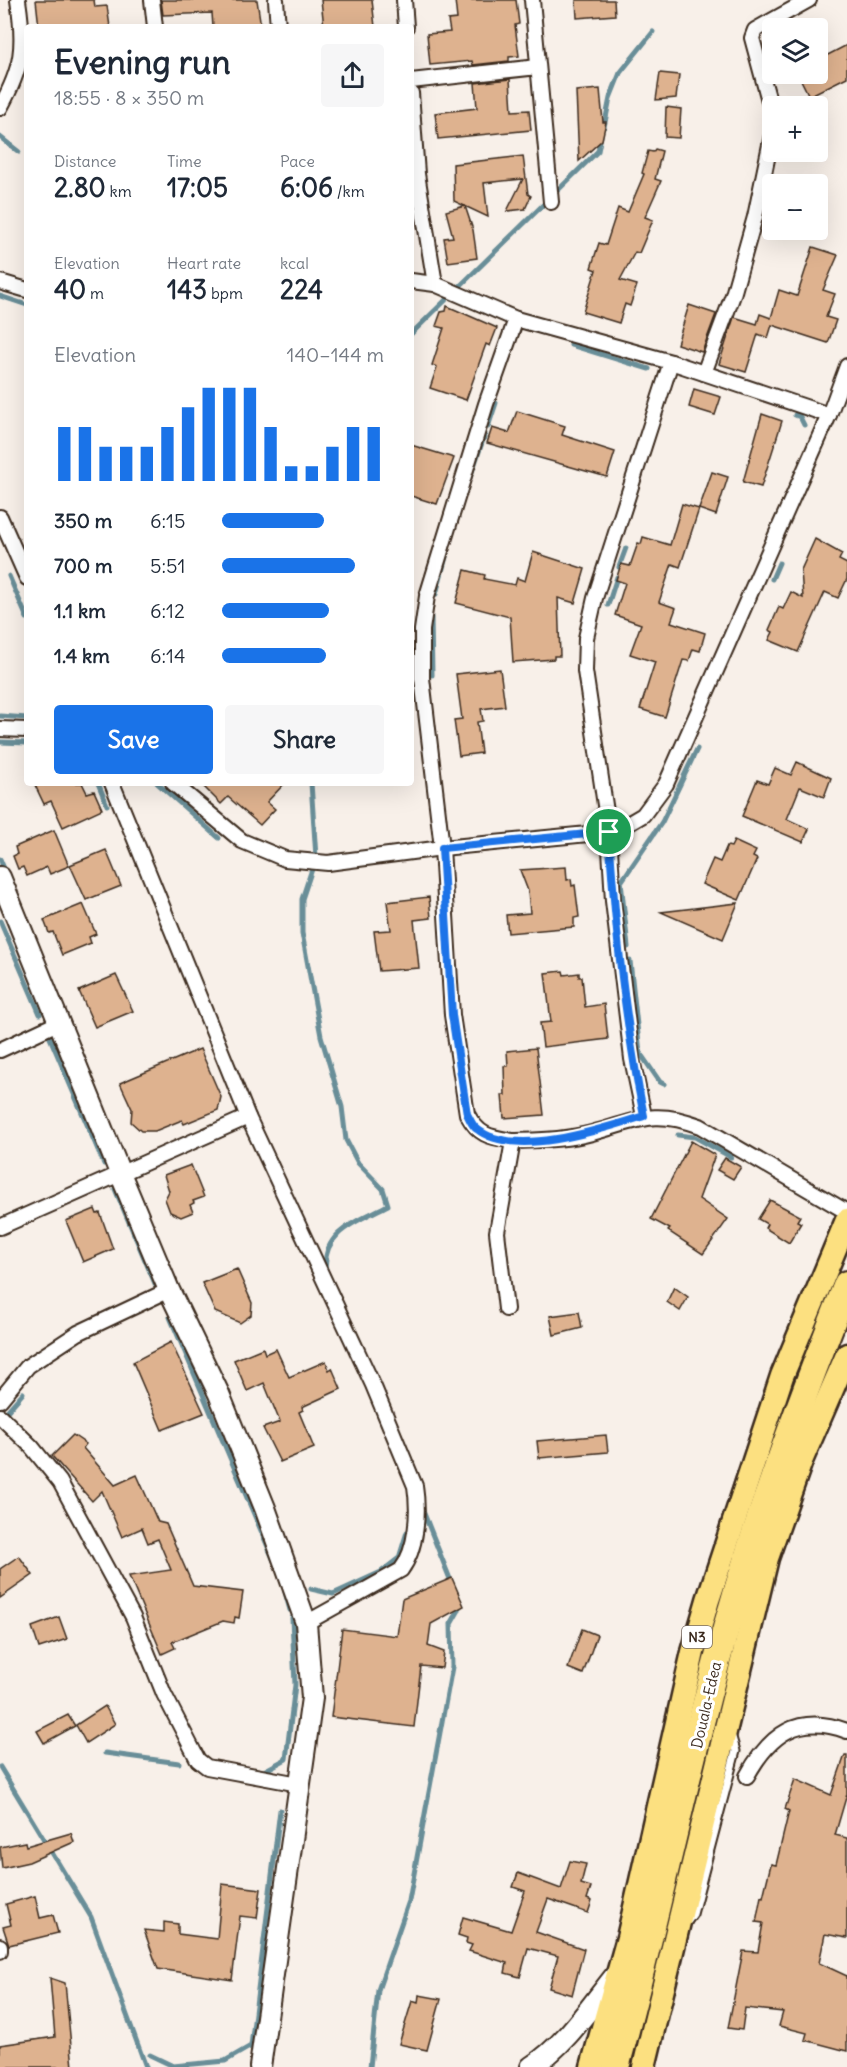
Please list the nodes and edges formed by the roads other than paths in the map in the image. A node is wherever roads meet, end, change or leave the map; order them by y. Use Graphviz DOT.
graph roads {
  1 [pos="18,0"];
  2 [pos="152,0"];
  3 [pos="276,0"];
  4 [pos="404,0"];
  5 [pos="532,0"];
  6 [pos="809,0"];
  7 [pos="155,24"];
  8 [pos="278,24"];
  9 [pos="406,24"];
  10 [pos="538,67"];
  11 [pos="414,81"];
  12 [pos="0,108"];
  13 [pos="414,174"];
  14 [pos="552,202"];
  15 [pos="414,281"];
  16 [pos="0,282"];
  17 [pos="435,284"];
  18 [pos="24,289"];
  19 [pos="516,319"];
  20 [pos="671,362"];
  21 [pos="847,366"];
  22 [pos="704,374"];
  23 [pos="829,415"];
  24 [pos="0,517"];
  25 [pos="24,571"];
  26 [pos="0,729"];
  27 [pos="24,730"];
  28 [pos="113,786"];
  29 [pos="177,786"];
  30 [pos="609,832"];
  31 [pos="442,848"];
  32 [pos="0,877"];
  33 [pos="60,1022"];
  34 [pos="0,1050"];
  35 [pos="644,1116"];
  36 [pos="248,1118"];
  37 [pos="513,1141"];
  38 [pos="120,1173"];
  39 [pos="847,1212"];
  40 [pos="847,1220"];
  41 [pos="0,1227"];
  42 [pos="847,1284"];
  43 [pos="169,1290"];
  44 [pos="506,1309"];
  45 [pos="847,1355"];
  46 [pos="0,1400"];
  47 [pos="0,1416"];
  48 [pos="306,1623"];
  49 [pos="847,1731"];
  50 [pos="747,1776"];
  51 [pos="299,1784"];
  52 [pos="619,1970"];
  53 [pos="260,2067"];
  54 [pos="531,2067"];
  55 [pos="592,2067"];
  56 [pos="616,2067"];
  57 [pos="644,2067"];
  1 -- 12 [label="street"];
  2 -- 7 [label="street"];
  3 -- 8 [label="street"];
  4 -- 9 [label="street"];
  5 -- 10 [label="street"];
  6 -- 22 [label="street"];
  10 -- 11 [label="street"];
  10 -- 14 [label="street"];
  13 -- 17 [label="street"];
  15 -- 17 [label="street"];
  16 -- 18 [label="street"];
  17 -- 19 [label="street"];
  19 -- 20 [label="street"];
  19 -- 31 [label="street"];
  20 -- 22 [label="street"];
  20 -- 30 [label="street"];
  21 -- 23 [label="street"];
  22 -- 23 [label="street"];
  23 -- 30 [label="street"];
  24 -- 25 [label="street"];
  26 -- 27 [label="street"];
  28 -- 36 [label="street"];
  29 -- 31 [label="street"];
  30 -- 31 [label="street"];
  30 -- 35 [label="street"];
  31 -- 37 [label="street"];
  32 -- 33 [label="main road"];
  33 -- 34 [label="street"];
  33 -- 38 [label="main road"];
  35 -- 37 [label="street"];
  35 -- 39 [label="street"];
  36 -- 38 [label="street"];
  36 -- 48 [label="street"];
  37 -- 44 [label="street"];
  38 -- 41 [label="street"];
  38 -- 43 [label="main road"];
  40 -- 52 [label="main road, N3"];
  42 -- 56 [label="highway, Douala-Edea / N3"];
  43 -- 46 [label="street"];
  43 -- 48 [label="main road"];
  45 -- 57 [label="main road"];
  47 -- 51 [label="street"];
  48 -- 51 [label="main road"];
  49 -- 50 [label="street"];
  51 -- 53 [label="main road"];
  52 -- 54 [label="main road"];
  52 -- 55 [label="main road, N3"];
}
